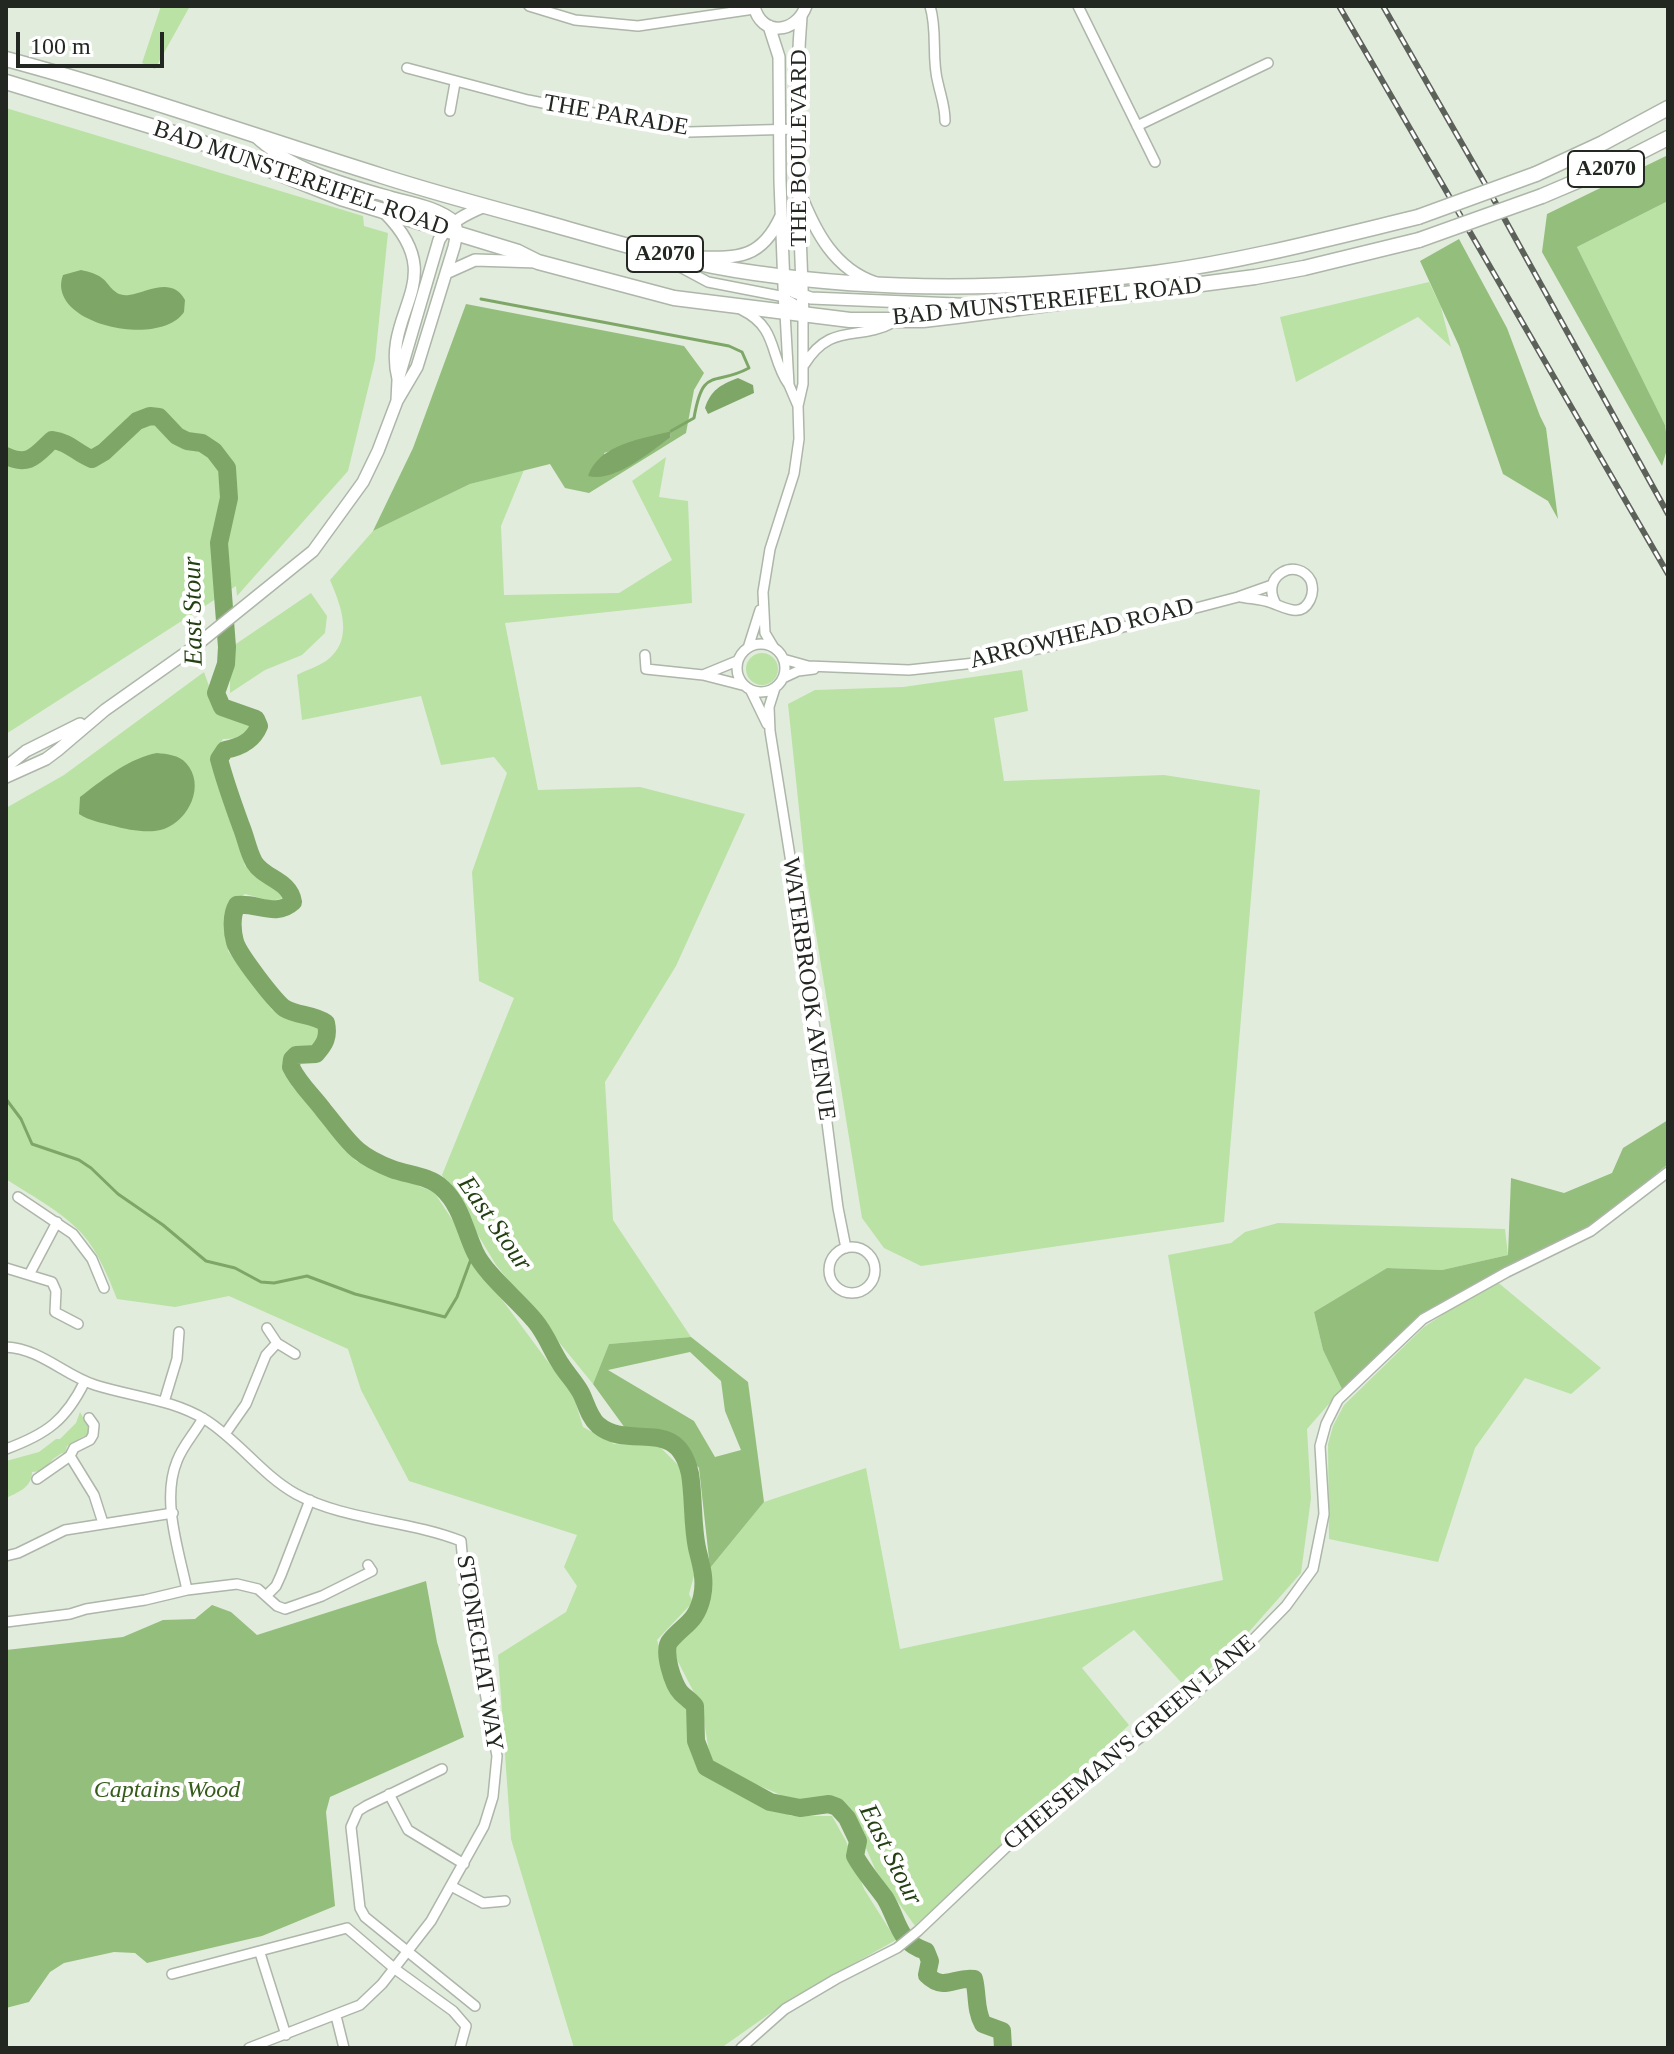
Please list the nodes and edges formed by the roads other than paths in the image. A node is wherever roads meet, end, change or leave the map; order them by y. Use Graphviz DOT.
graph roads {
  1 [pos="529,6"];
  2 [pos="930,6"];
  3 [pos="1078,6"];
  4 [pos="754,8"];
  5 [pos="803,12"];
  6 [pos="769,26"];
  7 [pos="6,59"];
  8 [pos="1268,63"];
  9 [pos="407,68"];
  10 [pos="6,82"];
  11 [pos="455,83"];
  12 [pos="1668,108"];
  13 [pos="450,111"];
  14 [pos="945,121"];
  15 [pos="1137,126"];
  16 [pos="797,129"];
  17 [pos="780,130"];
  18 [pos="253,135"];
  19 [pos="1668,138"];
  20 [pos="1155,162"];
  21 [pos="797,185"];
  22 [pos="485,206"];
  23 [pos="385,213"];
  24 [pos="782,214"];
  25 [pos="452,228"];
  26 [pos="653,252"];
  27 [pos="673,257"];
  28 [pos="538,262"];
  29 [pos="446,273"];
  30 [pos="786,277"];
  31 [pos="802,279"];
  32 [pos="887,286"];
  33 [pos="803,295"];
  34 [pos="731,305"];
  35 [pos="785,306"];
  36 [pos="1013,308"];
  37 [pos="803,316"];
  38 [pos="897,320"];
  39 [pos="803,366"];
  40 [pos="398,380"];
  41 [pos="789,385"];
  42 [pos="397,401"];
  43 [pos="798,406"];
  44 [pos="1272,585"];
  45 [pos="1238,597"];
  46 [pos="763,599"];
  47 [pos="1276,604"];
  48 [pos="748,648"];
  49 [pos="774,648"];
  50 [pos="645,655"];
  51 [pos="783,659"];
  52 [pos="737,661"];
  53 [pos="829,667"];
  54 [pos="703,675"];
  55 [pos="783,678"];
  56 [pos="747,688"];
  57 [pos="775,688"];
  58 [pos="105,710"];
  59 [pos="770,731"];
  60 [pos="6,767"];
  61 [pos="6,777"];
  62 [pos="1668,1172"];
  63 [pos="18,1197"];
  64 [pos="57,1222"];
  65 [pos="846,1248"];
  66 [pos="6,1268"];
  67 [pos="30,1273"];
  68 [pos="104,1288"];
  69 [pos="78,1324"];
  70 [pos="267,1328"];
  71 [pos="179,1332"];
  72 [pos="277,1343"];
  73 [pos="6,1347"];
  74 [pos="295,1354"];
  75 [pos="85,1381"];
  76 [pos="164,1402"];
  77 [pos="89,1418"];
  78 [pos="203,1418"];
  79 [pos="225,1434"];
  80 [pos="6,1449"];
  81 [pos="70,1456"];
  82 [pos="37,1479"];
  83 [pos="310,1500"];
  84 [pos="173,1513"];
  85 [pos="103,1523"];
  86 [pos="6,1556"];
  87 [pos="368,1565"];
  88 [pos="187,1590"];
  89 [pos="266,1596"];
  90 [pos="6,1622"];
  91 [pos="442,1769"];
  92 [pos="389,1794"];
  93 [pos="464,1864"];
  94 [pos="451,1886"];
  95 [pos="505,1901"];
  96 [pos="260,1953"];
  97 [pos="408,1953"];
  98 [pos="395,1969"];
  99 [pos="172,1974"];
  100 [pos="475,2006"];
  101 [pos="336,2016"];
  102 [pos="286,2035"];
  103 [pos="253,2047"];
  104 [pos="344,2048"];
  105 [pos="460,2048"];
  106 [pos="741,2048"];
  1 -- 4 [label="street"];
  2 -- 14 [label="street"];
  3 -- 15 [label="street"];
  4 -- 6 [label="street"];
  5 -- 6 [label="street"];
  5 -- 16 [label="street, THE BOULEVARD"];
  6 -- 17 [label="street, THE BOULEVARD"];
  7 -- 18 [label="highway, BAD MUNSTEREIFEL ROAD / A2070"];
  8 -- 15 [label="street"];
  9 -- 11 [label="street, THE PARADE"];
  10 -- 23 [label="highway, BAD MUNSTEREIFEL ROAD / A2070"];
  11 -- 13 [label="street"];
  11 -- 17 [label="street, THE PARADE"];
  12 -- 32 [label="highway, BAD MUNSTEREIFEL ROAD / A2070, bridge"];
  15 -- 20 [label="street"];
  16 -- 17 [label="street, THE PARADE"];
  16 -- 21 [label="street, THE BOULEVARD"];
  17 -- 24 [label="street, THE BOULEVARD"];
  18 -- 22 [label="highway, BAD MUNSTEREIFEL ROAD / A2070"];
  18 -- 25 [label="street"];
  19 -- 36 [label="highway, BAD MUNSTEREIFEL ROAD / A2070, bridge"];
  21 -- 31 [label="street, THE BOULEVARD"];
  21 -- 32 [label="street"];
  22 -- 25 [label="street"];
  22 -- 26 [label="highway, BAD MUNSTEREIFEL ROAD / A2070"];
  23 -- 25 [label="highway, BAD MUNSTEREIFEL ROAD / A2070"];
  23 -- 40 [label="street"];
  24 -- 27 [label="street"];
  24 -- 30 [label="street, THE BOULEVARD"];
  25 -- 28 [label="highway, BAD MUNSTEREIFEL ROAD / A2070"];
  25 -- 29 [label="street"];
  25 -- 40 [label="street"];
  26 -- 27 [label="highway, BAD MUNSTEREIFEL ROAD / A2070"];
  26 -- 35 [label="street"];
  27 -- 30 [label="highway, BAD MUNSTEREIFEL ROAD / A2070"];
  28 -- 29 [label="street"];
  28 -- 34 [label="highway, BAD MUNSTEREIFEL ROAD / A2070"];
  29 -- 42 [label="street"];
  30 -- 31 [label="highway, BAD MUNSTEREIFEL ROAD / A2070"];
  30 -- 33 [label="street"];
  30 -- 35 [label="street, THE BOULEVARD"];
  31 -- 32 [label="highway, BAD MUNSTEREIFEL ROAD / A2070"];
  31 -- 33 [label="street, THE BOULEVARD"];
  33 -- 36 [label="street"];
  33 -- 37 [label="street, THE BOULEVARD"];
  34 -- 35 [label="highway, BAD MUNSTEREIFEL ROAD / A2070"];
  34 -- 41 [label="street"];
  35 -- 37 [label="highway, BAD MUNSTEREIFEL ROAD / A2070"];
  35 -- 41 [label="street"];
  36 -- 38 [label="highway, BAD MUNSTEREIFEL ROAD / A2070"];
  37 -- 38 [label="highway, BAD MUNSTEREIFEL ROAD / A2070"];
  37 -- 39 [label="street"];
  38 -- 39 [label="street"];
  39 -- 43 [label="street"];
  40 -- 42 [label="street"];
  41 -- 43 [label="street"];
  42 -- 58 [label="street"];
  43 -- 46 [label="street"];
  44 -- 45 [label="street, ARROWHEAD ROAD"];
  44 -- 47 [label="street"];
  44 -- 47 [label="street"];
  45 -- 47 [label="street, ARROWHEAD ROAD"];
  45 -- 53 [label="street, ARROWHEAD ROAD"];
  46 -- 48 [label="street"];
  46 -- 49 [label="street"];
  48 -- 49 [label="street"];
  48 -- 52 [label="street"];
  49 -- 51 [label="street"];
  50 -- 54 [label="street"];
  51 -- 53 [label="street, ARROWHEAD ROAD"];
  51 -- 55 [label="street"];
  52 -- 54 [label="street"];
  52 -- 56 [label="street"];
  53 -- 55 [label="street, ARROWHEAD ROAD"];
  54 -- 56 [label="street"];
  55 -- 57 [label="street"];
  56 -- 57 [label="street"];
  56 -- 59 [label="street, WATERBROOK AVENUE"];
  57 -- 59 [label="street, WATERBROOK AVENUE"];
  58 -- 60 [label="street"];
  58 -- 61 [label="street"];
  59 -- 65 [label="street, WATERBROOK AVENUE"];
  62 -- 106 [label="street, CHEESEMAN'S GREEN LANE"];
  63 -- 64 [label="street"];
  64 -- 67 [label="street"];
  64 -- 68 [label="street"];
  65 -- 65 [label="street"];
  66 -- 67 [label="street"];
  67 -- 69 [label="street"];
  70 -- 72 [label="street"];
  71 -- 76 [label="street"];
  72 -- 74 [label="street"];
  72 -- 79 [label="street"];
  73 -- 75 [label="street"];
  75 -- 76 [label="street"];
  75 -- 80 [label="street"];
  76 -- 78 [label="street"];
  77 -- 81 [label="street"];
  78 -- 79 [label="street"];
  78 -- 84 [label="street"];
  79 -- 83 [label="street"];
  81 -- 82 [label="street"];
  81 -- 85 [label="street"];
  83 -- 89 [label="street"];
  83 -- 93 [label="street, STONECHAT WAY"];
  84 -- 85 [label="street"];
  84 -- 88 [label="street"];
  85 -- 86 [label="street"];
  87 -- 89 [label="street"];
  88 -- 89 [label="street"];
  88 -- 90 [label="street"];
  91 -- 92 [label="street"];
  92 -- 93 [label="street"];
  92 -- 97 [label="street"];
  93 -- 94 [label="street, STONECHAT WAY"];
  94 -- 95 [label="street"];
  94 -- 97 [label="street, STONECHAT WAY"];
  96 -- 98 [label="street"];
  96 -- 99 [label="street"];
  96 -- 102 [label="street"];
  97 -- 98 [label="street, STONECHAT WAY"];
  97 -- 100 [label="street"];
  98 -- 101 [label="street, STONECHAT WAY"];
  98 -- 105 [label="street"];
  101 -- 102 [label="street, STONECHAT WAY"];
  101 -- 104 [label="street"];
  102 -- 103 [label="street, STONECHAT WAY"];
}
